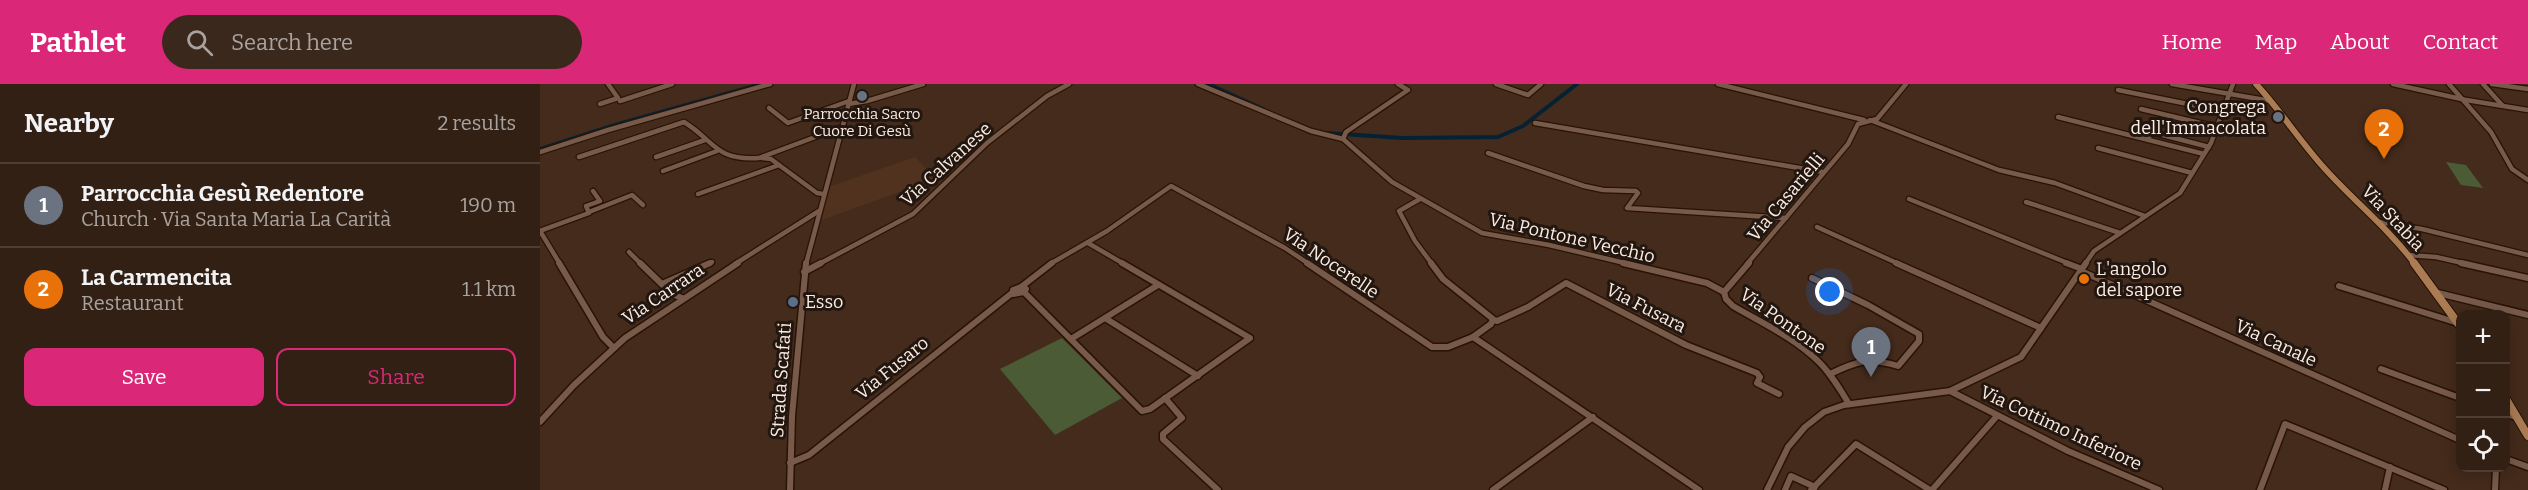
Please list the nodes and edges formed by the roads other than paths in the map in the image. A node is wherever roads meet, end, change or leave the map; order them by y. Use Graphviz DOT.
graph roads {
  1 [pos="608,84"];
  2 [pos="672,84"];
  3 [pos="770,84"];
  4 [pos="862,84"];
  5 [pos="923,84"];
  6 [pos="1069,84"];
  7 [pos="1198,84"];
  8 [pos="1398,84"];
  9 [pos="1496,84"];
  10 [pos="1541,84"];
  11 [pos="1718,84"];
  12 [pos="1906,84"];
  13 [pos="2172,84"];
  14 [pos="2234,84"];
  15 [pos="2256,84"];
  16 [pos="2393,84"];
  17 [pos="2450,84"];
  18 [pos="2483,84"];
  19 [pos="2492,84"];
  20 [pos="854,85"];
  21 [pos="2528,89"];
  22 [pos="2118,90"];
  23 [pos="2227,95"];
  24 [pos="2466,100"];
  25 [pos="620,101"];
  26 [pos="2271,102"];
  27 [pos="849,103"];
  28 [pos="600,104"];
  29 [pos="2502,106"];
  30 [pos="769,108"];
  31 [pos="2141,109"];
  32 [pos="2528,110"];
  33 [pos="2223,111"];
  34 [pos="2058,117"];
  35 [pos="1868,120"];
  36 [pos="1535,123"];
  37 [pos="2217,127"];
  38 [pos="842,128"];
  39 [pos="1344,136"];
  40 [pos="705,140"];
  41 [pos="2148,140"];
  42 [pos="2209,147"];
  43 [pos="2098,148"];
  44 [pos="717,151"];
  45 [pos="540,152"];
  46 [pos="1488,153"];
  47 [pos="2204,154"];
  48 [pos="579,157"];
  49 [pos="656,157"];
  50 [pos="759,158"];
  51 [pos="779,165"];
  52 [pos="663,171"];
  53 [pos="1823,172"];
  54 [pos="2192,173"];
  55 [pos="2528,180"];
  56 [pos="593,191"];
  57 [pos="698,194"];
  58 [pos="823,194"];
  59 [pos="1420,199"];
  60 [pos="1909,199"];
  61 [pos="2026,202"];
  62 [pos="643,205"];
  63 [pos="819,211"];
  64 [pos="589,212"];
  65 [pos="2145,216"];
  66 [pos="1786,218"];
  67 [pos="2379,222"];
  68 [pos="1817,227"];
  69 [pos="540,231"];
  70 [pos="2120,233"];
  71 [pos="1088,243"];
  72 [pos="629,252"];
  73 [pos="2408,255"];
  74 [pos="2528,255"];
  75 [pos="712,262"];
  76 [pos="2081,270"];
  77 [pos="804,272"];
  78 [pos="1812,278"];
  79 [pos="2528,278"];
  80 [pos="662,284"];
  81 [pos="1158,285"];
  82 [pos="2339,286"];
  83 [pos="1023,290"];
  84 [pos="1724,292"];
  85 [pos="2438,293"];
  86 [pos="682,298"];
  87 [pos="2528,315"];
  88 [pos="1105,318"];
  89 [pos="2456,319"];
  90 [pos="1493,320"];
  91 [pos="2456,324"];
  92 [pos="2041,328"];
  93 [pos="1473,337"];
  94 [pos="1071,339"];
  95 [pos="614,348"];
  96 [pos="2381,369"];
  97 [pos="1830,374"];
  98 [pos="1198,376"];
  99 [pos="1950,391"];
  100 [pos="1779,394"];
  101 [pos="2456,397"];
  102 [pos="1165,398"];
  103 [pos="1850,404"];
  104 [pos="2510,407"];
  105 [pos="2510,415"];
  106 [pos="1997,416"];
  107 [pos="1593,417"];
  108 [pos="2516,417"];
  109 [pos="540,422"];
  110 [pos="2528,436"];
  111 [pos="2456,438"];
  112 [pos="2510,461"];
  113 [pos="790,463"];
  114 [pos="2390,467"];
  115 [pos="2528,467"];
  116 [pos="2496,472"];
  117 [pos="1813,488"];
  118 [pos="790,490"];
  119 [pos="1218,490"];
  120 [pos="1493,490"];
  121 [pos="1699,490"];
  122 [pos="1767,490"];
  123 [pos="1785,490"];
  124 [pos="1931,490"];
  125 [pos="2159,490"];
  126 [pos="2260,490"];
  127 [pos="2385,490"];
  128 [pos="2444,490"];
  129 [pos="2495,490"];
  1 -- 28 [label="street"];
  2 -- 25 [label="street"];
  3 -- 45 [label="street"];
  4 -- 20 [label="street"];
  5 -- 27 [label="street"];
  6 -- 77 [label="street, Via Calvanese"];
  7 -- 39 [label="street, Via Pontone Vecchio"];
  8 -- 39 [label="street"];
  9 -- 10 [label="street"];
  11 -- 35 [label="street"];
  12 -- 35 [label="street"];
  13 -- 23 [label="street"];
  14 -- 23 [label="street"];
  15 -- 26 [label="main road, Via Stabia"];
  16 -- 24 [label="street"];
  17 -- 24 [label="street"];
  18 -- 29 [label="street"];
  19 -- 21 [label="street"];
  20 -- 27 [label="street, Strada Scafati"];
  22 -- 33 [label="street"];
  23 -- 26 [label="street"];
  23 -- 33 [label="street"];
  24 -- 29 [label="street"];
  24 -- 55 [label="street"];
  26 -- 67 [label="main road, Via Stabia"];
  27 -- 30 [label="street"];
  27 -- 38 [label="street, Strada Scafati"];
  29 -- 32 [label="street"];
  31 -- 37 [label="street"];
  33 -- 37 [label="street"];
  34 -- 41 [label="street"];
  35 -- 53 [label="street, Via Casarielli"];
  35 -- 65 [label="street"];
  36 -- 53 [label="street"];
  37 -- 42 [label="street"];
  38 -- 50 [label="street"];
  38 -- 58 [label="street, Strada Scafati"];
  39 -- 59 [label="street, Via Pontone Vecchio"];
  40 -- 44 [label="street"];
  40 -- 48 [label="street"];
  40 -- 49 [label="street"];
  41 -- 42 [label="street"];
  41 -- 47 [label="street"];
  42 -- 47 [label="street"];
  43 -- 54 [label="street"];
  44 -- 50 [label="street"];
  44 -- 52 [label="street"];
  46 -- 66 [label="street"];
  47 -- 54 [label="street"];
  50 -- 51 [label="street"];
  51 -- 57 [label="street"];
  51 -- 58 [label="street"];
  53 -- 66 [label="street, Via Casarielli"];
  54 -- 65 [label="street"];
  56 -- 64 [label="street"];
  58 -- 63 [label="street, Strada Scafati"];
  59 -- 84 [label="street, Via Pontone Vecchio"];
  59 -- 90 [label="street"];
  60 -- 76 [label="street, Via Canale"];
  61 -- 70 [label="street"];
  62 -- 64 [label="street"];
  63 -- 77 [label="street, Strada Scafati"];
  63 -- 86 [label="street, Via Carrara"];
  64 -- 69 [label="street"];
  65 -- 70 [label="street"];
  66 -- 84 [label="street, Via Casarielli"];
  67 -- 73 [label="main road, Via Stabia"];
  67 -- 74 [label="street"];
  68 -- 92 [label="street"];
  69 -- 95 [label="street"];
  70 -- 76 [label="street"];
  71 -- 81 [label="street"];
  71 -- 83 [label="street"];
  71 -- 93 [label="street, Via Nocerelle"];
  72 -- 80 [label="street"];
  73 -- 79 [label="street"];
  73 -- 85 [label="main road, Via Stabia"];
  75 -- 80 [label="street"];
  76 -- 92 [label="street"];
  76 -- 111 [label="street, Via Canale"];
  77 -- 113 [label="street, Strada Scafati"];
  78 -- 97 [label="street"];
  80 -- 86 [label="street"];
  81 -- 88 [label="street"];
  81 -- 98 [label="street"];
  82 -- 91 [label="street"];
  83 -- 94 [label="street"];
  83 -- 113 [label="street, Via Fusaro"];
  84 -- 97 [label="street, Via Pontone"];
  85 -- 87 [label="street"];
  85 -- 89 [label="main road, Via Stabia"];
  86 -- 95 [label="street, Via Carrara"];
  88 -- 94 [label="street"];
  88 -- 98 [label="street"];
  90 -- 93 [label="street, Via Nocerelle"];
  90 -- 100 [label="street, Via Fusara"];
  92 -- 99 [label="street"];
  93 -- 107 [label="street"];
  94 -- 102 [label="street"];
  95 -- 109 [label="street, Via Carrara"];
  96 -- 101 [label="street"];
  97 -- 103 [label="street, Via Pontone"];
  98 -- 102 [label="street"];
  99 -- 103 [label="street"];
  99 -- 106 [label="street, Via Cottimo Inferiore"];
  102 -- 119 [label="street"];
  103 -- 122 [label="street"];
  104 -- 108 [label="main road"];
  105 -- 108 [label="street"];
  106 -- 124 [label="street"];
  106 -- 125 [label="street, Via Cottimo Inferiore"];
  107 -- 120 [label="street"];
  107 -- 121 [label="street"];
  108 -- 110 [label="main road"];
  112 -- 115 [label="street"];
  113 -- 118 [label="street, Strada Scafati"];
  114 -- 126 [label="street"];
  114 -- 127 [label="street"];
  114 -- 128 [label="street"];
  116 -- 129 [label="street"];
  117 -- 123 [label="street"];
  117 -- 124 [label="street"];
}
